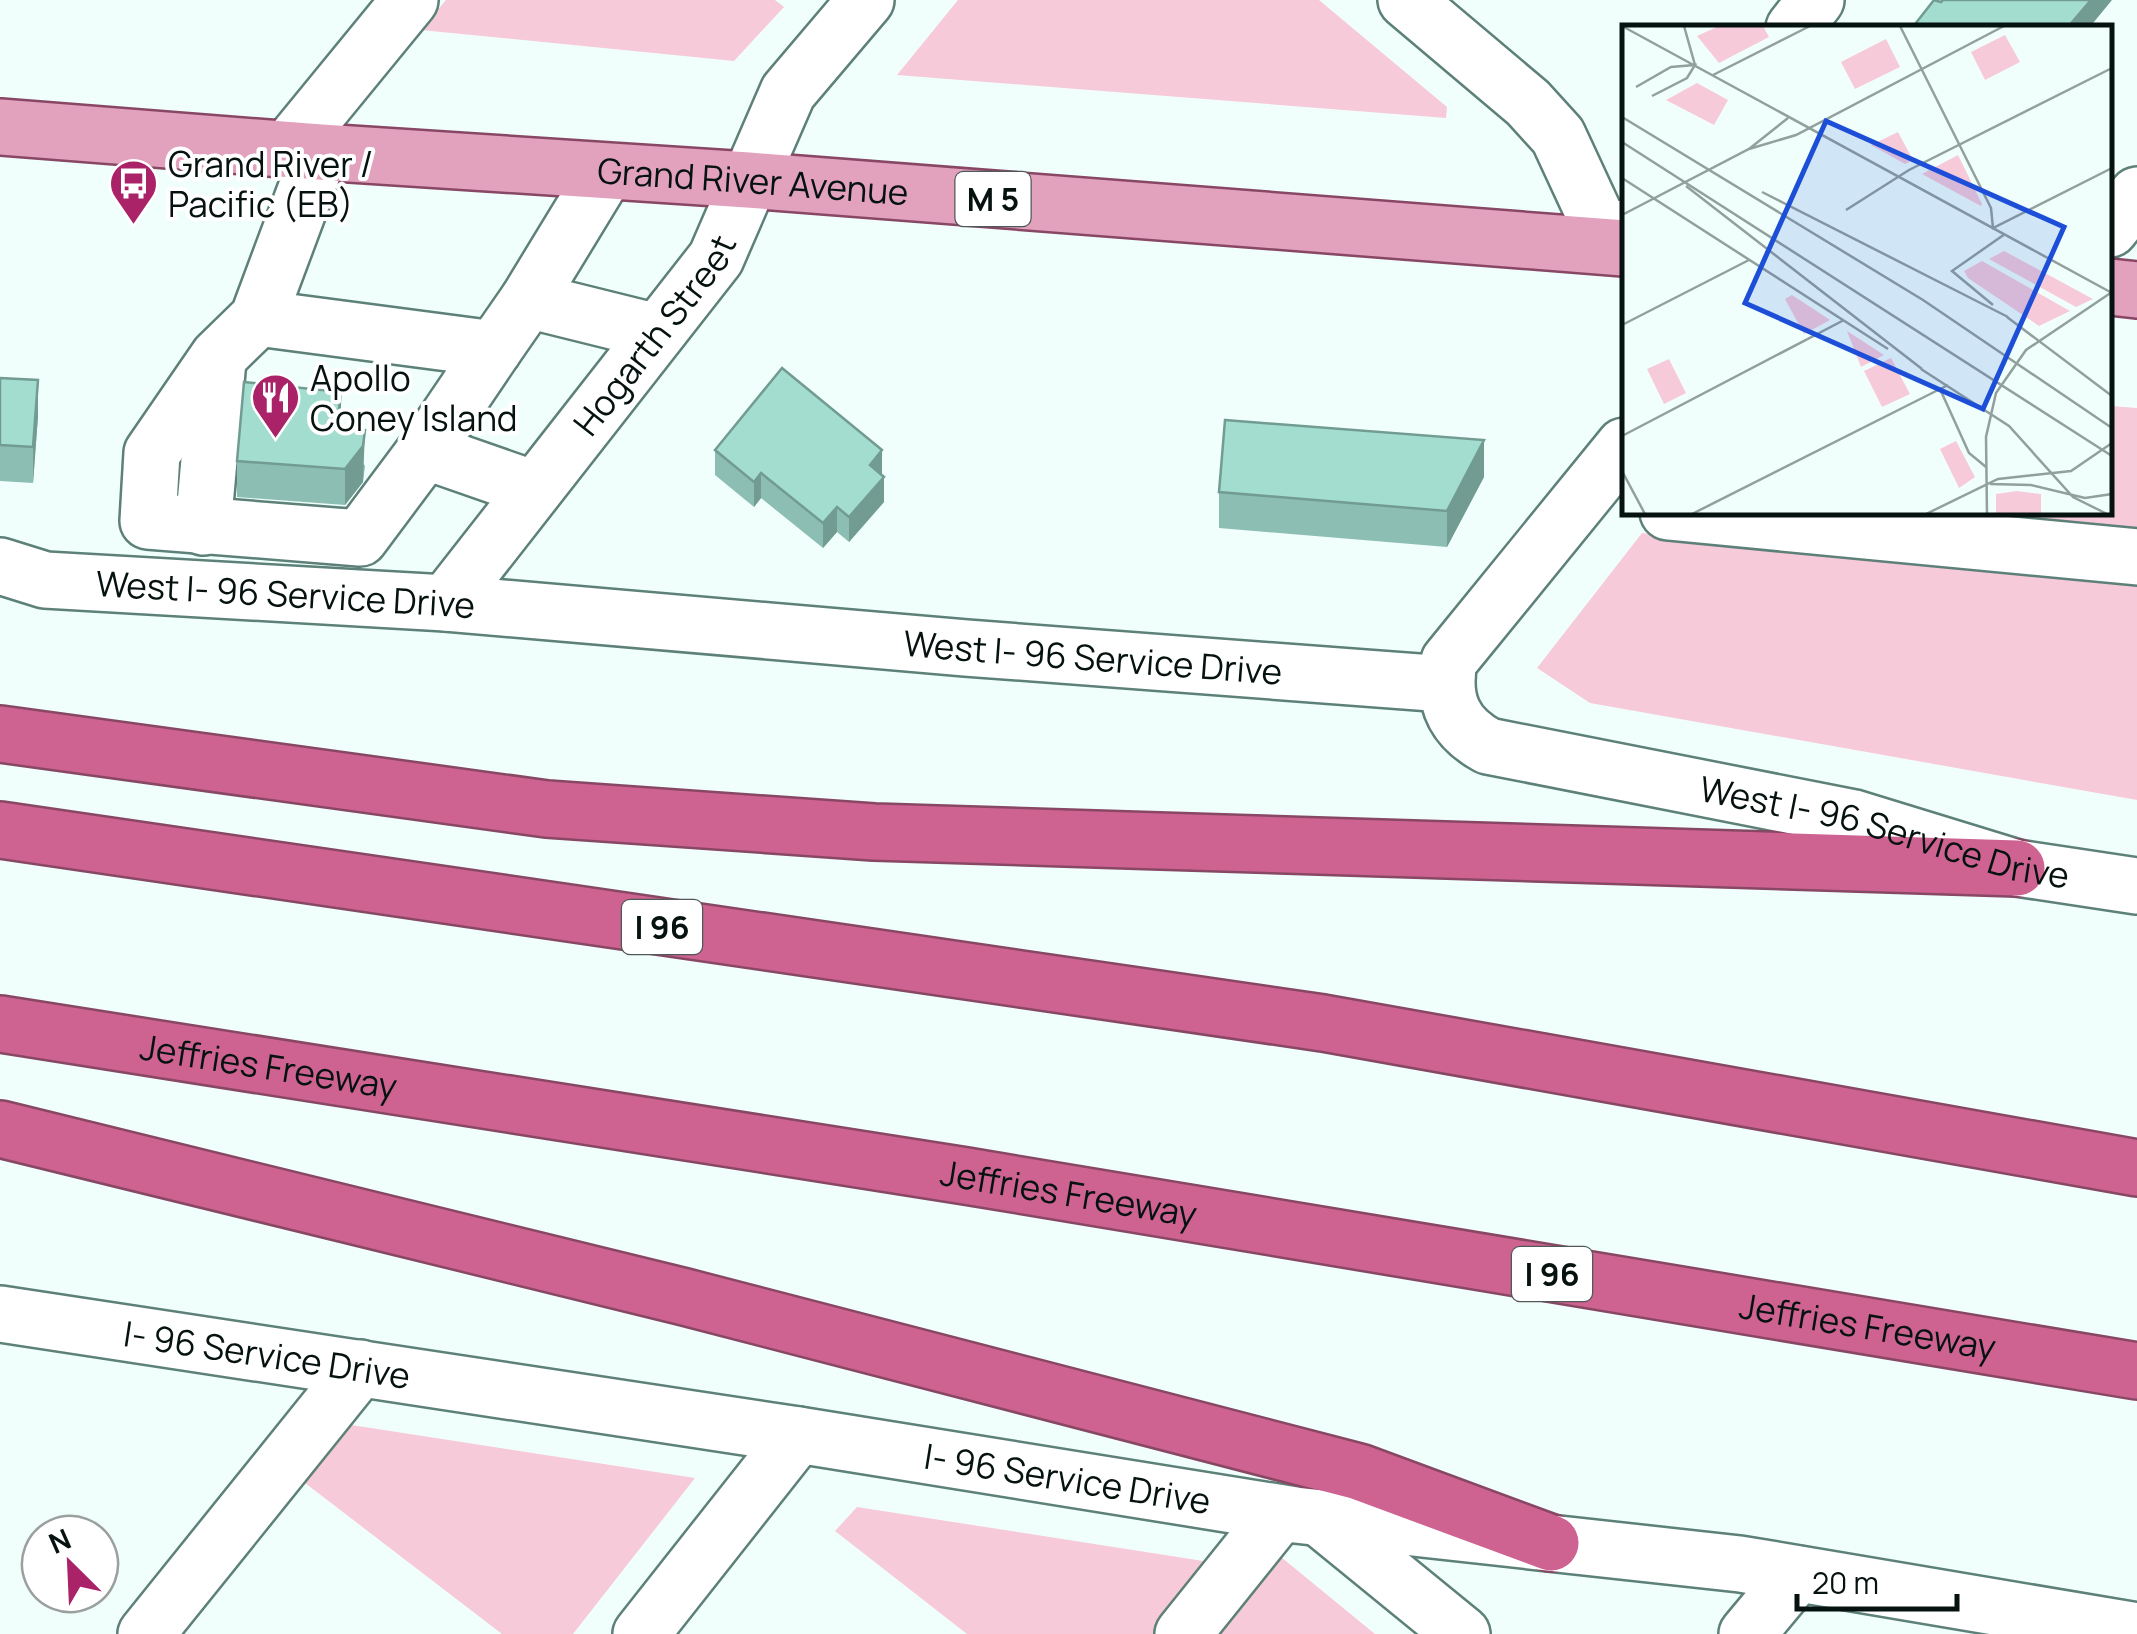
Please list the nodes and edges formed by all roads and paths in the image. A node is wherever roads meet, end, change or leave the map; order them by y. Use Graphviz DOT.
graph roads {
  1 [pos="410,0"];
  2 [pos="866,0"];
  3 [pos="1406,0"];
  4 [pos="1816,0"];
  5 [pos="1796,25"];
  6 [pos="0,127"];
  7 [pos="304,151"];
  8 [pos="606,172"];
  9 [pos="748,180"];
  10 [pos="2137,195"];
  11 [pos="2112,226"];
  12 [pos="1619,241"];
  13 [pos="2112,287"];
  14 [pos="2137,290"];
  15 [pos="528,300"];
  16 [pos="258,318"];
  17 [pos="656,332"];
  18 [pos="494,349"];
  19 [pos="218,357"];
  20 [pos="425,450"];
  21 [pos="1622,451"];
  22 [pos="534,489"];
  23 [pos="1601,506"];
  24 [pos="1700,515"];
  25 [pos="148,521"];
  26 [pos="203,527"];
  27 [pos="2137,556"];
  28 [pos="0,566"];
  29 [pos="138,585"];
  30 [pos="446,603"];
  31 [pos="1445,684"];
  32 [pos="0,734"];
  33 [pos="0,830"];
  34 [pos="2017,868"];
  35 [pos="2137,886"];
  36 [pos="0,1024"];
  37 [pos="0,1129"];
  38 [pos="2137,1168"];
  39 [pos="0,1314"];
  40 [pos="360,1368"];
  41 [pos="2137,1371"];
  42 [pos="798,1435"];
  43 [pos="1301,1516"];
  44 [pos="1551,1543"];
  45 [pos="1797,1574"];
  46 [pos="2137,1631"];
  47 [pos="1750,1633"];
  48 [pos="146,1634"];
  49 [pos="641,1634"];
  50 [pos="1184,1634"];
  51 [pos="1462,1634"];
  1 -- 7 [label="street"];
  2 -- 9 [label="street, Hogarth Street"];
  3 -- 12 [label="street"];
  4 -- 5 [label="street"];
  6 -- 7 [label="main road, Grand River Avenue / M 5"];
  7 -- 8 [label="main road, Grand River Avenue / M 5"];
  7 -- 16 [label="street"];
  8 -- 9 [label="main road, Grand River Avenue / M 5"];
  8 -- 15 [label="street"];
  9 -- 12 [label="main road, Grand River Avenue / M 5"];
  9 -- 17 [label="street, Hogarth Street"];
  10 -- 11 [label="street"];
  13 -- 14 [label="main road"];
  15 -- 17 [label="street"];
  15 -- 18 [label="street"];
  16 -- 18 [label="street"];
  16 -- 19 [label="street"];
  17 -- 22 [label="street, Hogarth Street"];
  18 -- 20 [label="street"];
  19 -- 25 [label="street"];
  19 -- 26 [label="street"];
  20 -- 22 [label="street"];
  20 -- 26 [label="street"];
  21 -- 23 [label="street"];
  22 -- 30 [label="street, Hogarth Street"];
  23 -- 31 [label="street"];
  24 -- 27 [label="street"];
  25 -- 26 [label="street"];
  25 -- 29 [label="street"];
  28 -- 29 [label="street, West I- 96 Service Drive"];
  29 -- 30 [label="street, West I- 96 Service Drive"];
  30 -- 31 [label="street, West I- 96 Service Drive"];
  31 -- 34 [label="street, West I- 96 Service Drive"];
  32 -- 34 [label="highway"];
  33 -- 38 [label="highway, I 96"];
  34 -- 35 [label="street, West I- 96 Service Drive"];
  36 -- 41 [label="highway, Jeffries Freeway / I 96"];
  37 -- 44 [label="highway"];
  39 -- 40 [label="street, I- 96 Service Drive"];
  40 -- 42 [label="street, I- 96 Service Drive"];
  40 -- 48 [label="street"];
  42 -- 43 [label="street, I- 96 Service Drive"];
  42 -- 49 [label="street"];
  43 -- 44 [label="street, I- 96 Service Drive"];
  43 -- 50 [label="street"];
  43 -- 51 [label="street"];
  44 -- 45 [label="street, I- 96 Service Drive"];
  45 -- 46 [label="street, I- 96 Service Drive"];
  45 -- 47 [label="street"];
}
